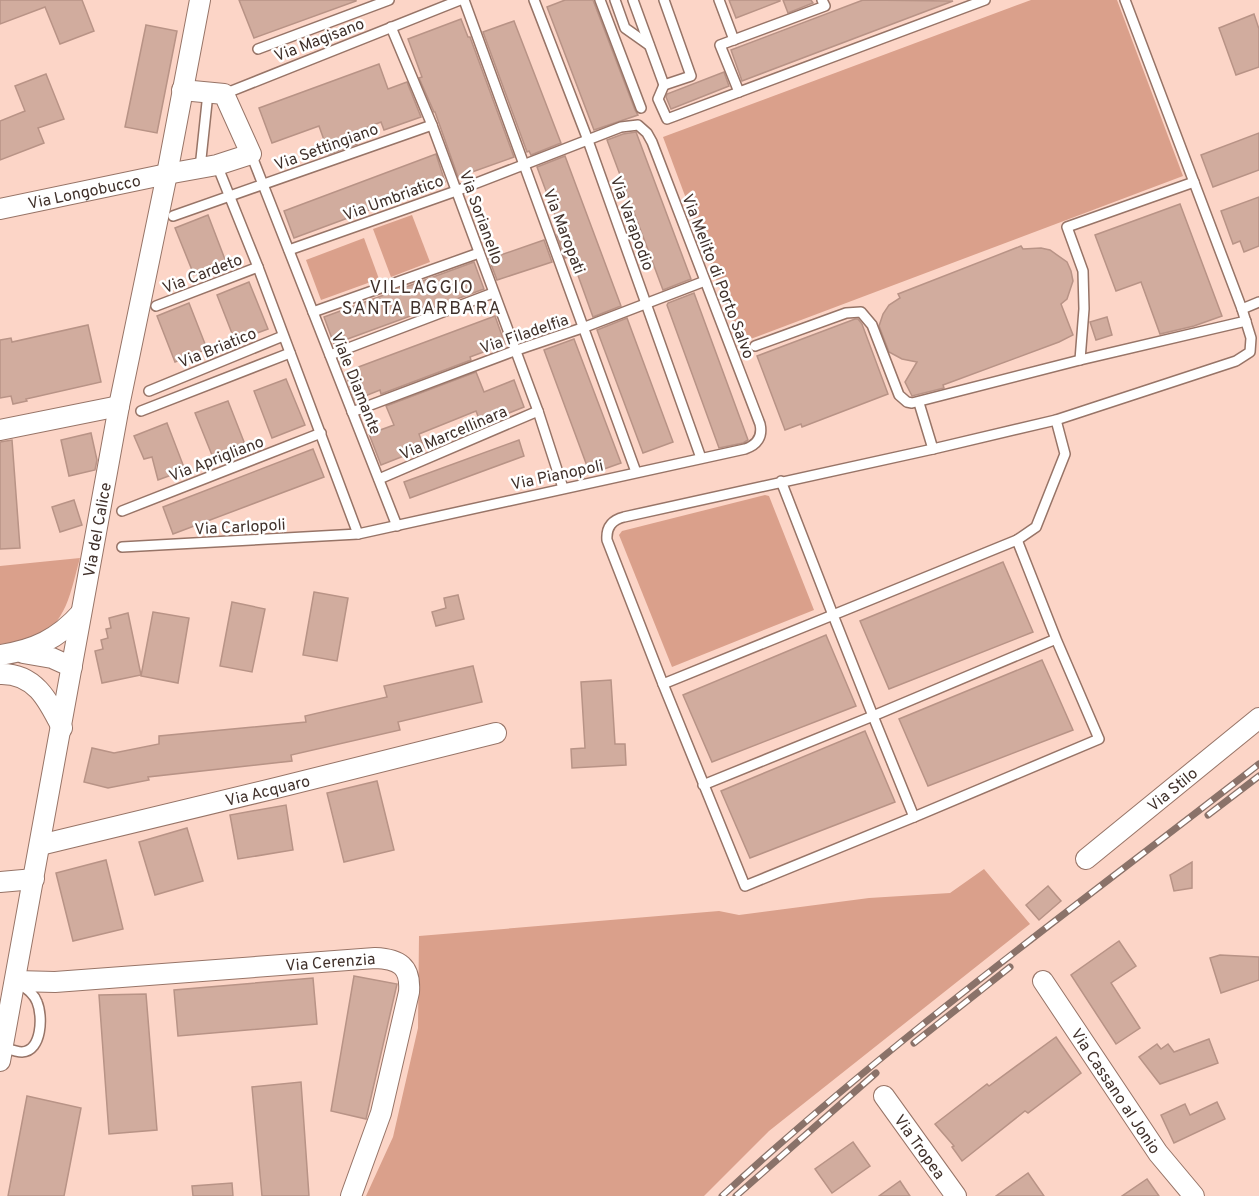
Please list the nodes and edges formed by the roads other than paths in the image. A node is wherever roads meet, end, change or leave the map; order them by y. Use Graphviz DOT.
graph roads {
  1 [pos="200,0"];
  2 [pos="389,0"];
  3 [pos="462,0"];
  4 [pos="534,0"];
  5 [pos="600,0"];
  6 [pos="615,0"];
  7 [pos="633,0"];
  8 [pos="664,0"];
  9 [pos="719,0"];
  10 [pos="822,0"];
  11 [pos="985,0"];
  12 [pos="1125,0"];
  13 [pos="391,27"];
  14 [pos="734,40"];
  15 [pos="650,45"];
  16 [pos="258,49"];
  17 [pos="664,85"];
  18 [pos="182,90"];
  19 [pos="739,92"];
  20 [pos="216,93"];
  21 [pos="641,108"];
  22 [pos="432,125"];
  23 [pos="641,127"];
  24 [pos="588,140"];
  25 [pos="251,154"];
  26 [pos="524,165"];
  27 [pos="208,167"];
  28 [pos="167,174"];
  29 [pos="1194,182"];
  30 [pos="264,184"];
  31 [pos="456,191"];
  32 [pos="230,195"];
  33 [pos="0,209"];
  34 [pos="173,216"];
  35 [pos="290,250"];
  36 [pos="479,253"];
  37 [pos="258,267"];
  38 [pos="705,280"];
  39 [pos="493,293"];
  40 [pos="1259,302"];
  41 [pos="646,304"];
  42 [pos="156,306"];
  43 [pos="1242,309"];
  44 [pos="313,312"];
  45 [pos="1246,321"];
  46 [pos="585,327"];
  47 [pos="284,336"];
  48 [pos="755,346"];
  49 [pos="514,351"];
  50 [pos="290,353"];
  51 [pos="330,355"];
  52 [pos="1080,360"];
  53 [pos="162,386"];
  54 [pos="149,391"];
  55 [pos="168,400"];
  56 [pos="919,403"];
  57 [pos="119,406"];
  58 [pos="141,411"];
  59 [pos="538,411"];
  60 [pos="352,412"];
  61 [pos="1056,420"];
  62 [pos="0,430"];
  63 [pos="321,433"];
  64 [pos="759,440"];
  65 [pos="933,449"];
  66 [pos="701,458"];
  67 [pos="636,472"];
  68 [pos="379,479"];
  69 [pos="781,481"];
  70 [pos="563,488"];
  71 [pos="122,511"];
  72 [pos="397,526"];
  73 [pos="358,534"];
  74 [pos="1017,540"];
  75 [pos="122,547"];
  76 [pos="81,613"];
  77 [pos="833,615"];
  78 [pos="1056,639"];
  79 [pos="9,653"];
  80 [pos="0,674"];
  81 [pos="70,675"];
  82 [pos="26,679"];
  83 [pos="663,684"];
  84 [pos="873,716"];
  85 [pos="1259,718"];
  86 [pos="62,728"];
  87 [pos="496,733"];
  88 [pos="703,785"];
  89 [pos="914,817"];
  90 [pos="40,845"];
  91 [pos="1086,859"];
  92 [pos="34,879"];
  93 [pos="0,882"];
  94 [pos="16,981"];
  95 [pos="1042,981"];
  96 [pos="2,1054"];
  97 [pos="884,1096"];
  98 [pos="351,1196"];
  99 [pos="956,1196"];
  100 [pos="1194,1196"];
  1 -- 18 [label="street, Via del Calice"];
  2 -- 16 [label="lane"];
  3 -- 13 [label="lane, Via Magisano"];
  3 -- 26 [label="lane, Via Maropati"];
  4 -- 24 [label="lane, Via Varapodio"];
  5 -- 21 [label="lane"];
  6 -- 15 [label="lane"];
  7 -- 15 [label="lane"];
  8 -- 17 [label="lane"];
  9 -- 14 [label="lane"];
  10 -- 14 [label="lane"];
  11 -- 19 [label="lane"];
  12 -- 29 [label="lane"];
  13 -- 20 [label="lane, Via Magisano"];
  13 -- 22 [label="lane, Via Sorianello"];
  14 -- 19 [label="lane"];
  15 -- 17 [label="lane"];
  17 -- 19 [label="lane"];
  18 -- 20 [label="street"];
  18 -- 28 [label="street, Via del Calice"];
  20 -- 25 [label="street"];
  20 -- 27 [label="lane"];
  22 -- 30 [label="lane, Via Settingiano"];
  22 -- 31 [label="lane, Via Sorianello"];
  23 -- 24 [label="lane, Via Umbriatico"];
  23 -- 38 [label="lane, Via Melito di Porto Salvo"];
  24 -- 26 [label="lane, Via Umbriatico"];
  24 -- 41 [label="lane, Via Varapodio"];
  25 -- 27 [label="street, Via Longobucco"];
  25 -- 30 [label="lane, Viale Diamante"];
  26 -- 31 [label="lane, Via Umbriatico"];
  26 -- 46 [label="lane, Via Maropati"];
  27 -- 28 [label="street, Via Longobucco"];
  27 -- 32 [label="lane"];
  28 -- 33 [label="street, Via Longobucco"];
  28 -- 57 [label="street, Via del Calice"];
  29 -- 43 [label="lane"];
  29 -- 52 [label="lane"];
  30 -- 32 [label="lane, Via Settingiano"];
  30 -- 35 [label="lane, Viale Diamante"];
  31 -- 35 [label="lane, Via Umbriatico"];
  31 -- 36 [label="lane, Via Sorianello"];
  32 -- 34 [label="lane, Via Settingiano"];
  32 -- 37 [label="lane"];
  35 -- 44 [label="lane, Viale Diamante"];
  36 -- 39 [label="lane, Via Sorianello"];
  36 -- 44 [label="lane"];
  37 -- 42 [label="lane, Via Cardeto"];
  37 -- 47 [label="lane"];
  38 -- 41 [label="lane, Via Filadelfia"];
  38 -- 64 [label="lane, Via Melito di Porto Salvo"];
  39 -- 49 [label="lane, Via Sorianello"];
  39 -- 51 [label="lane"];
  40 -- 43 [label="lane"];
  41 -- 46 [label="lane, Via Filadelfia"];
  41 -- 66 [label="lane, Via Varapodio"];
  43 -- 45 [label="lane"];
  44 -- 51 [label="lane, Viale Diamante"];
  45 -- 52 [label="lane"];
  45 -- 61 [label="lane"];
  46 -- 49 [label="lane, Via Filadelfia"];
  46 -- 67 [label="lane, Via Maropati"];
  47 -- 50 [label="lane"];
  47 -- 53 [label="lane, Via Briatico"];
  48 -- 56 [label="lane"];
  49 -- 59 [label="lane, Via Sorianello"];
  49 -- 60 [label="lane, Via Filadelfia"];
  50 -- 55 [label="lane, Via Briatico"];
  50 -- 63 [label="lane"];
  51 -- 60 [label="lane, Viale Diamante"];
  52 -- 56 [label="lane"];
  53 -- 54 [label="lane, Via Briatico"];
  53 -- 55 [label="lane, Via Briatico"];
  55 -- 58 [label="lane, Via Briatico"];
  56 -- 65 [label="lane"];
  57 -- 62 [label="street"];
  57 -- 76 [label="street, Via del Calice"];
  59 -- 68 [label="lane, Via Marcellinara"];
  59 -- 70 [label="lane, Via Sorianello"];
  60 -- 68 [label="lane, Viale Diamante"];
  61 -- 65 [label="lane"];
  61 -- 74 [label="lane"];
  63 -- 71 [label="lane, Via Aprigliano"];
  63 -- 73 [label="lane"];
  64 -- 66 [label="lane, Via Pianopoli"];
  65 -- 69 [label="lane"];
  66 -- 67 [label="lane, Via Pianopoli"];
  67 -- 70 [label="lane, Via Pianopoli"];
  68 -- 72 [label="lane, Viale Diamante"];
  69 -- 77 [label="lane"];
  69 -- 83 [label="lane"];
  70 -- 72 [label="lane, Via Pianopoli"];
  72 -- 73 [label="lane, Via Pianopoli"];
  73 -- 75 [label="lane, Via Carlopoli"];
  74 -- 77 [label="lane"];
  74 -- 78 [label="lane"];
  76 -- 79 [label="street"];
  76 -- 81 [label="street, Via del Calice"];
  77 -- 83 [label="lane"];
  77 -- 84 [label="lane"];
  78 -- 84 [label="lane"];
  78 -- 89 [label="lane"];
  79 -- 81 [label="street"];
  80 -- 82 [label="street"];
  81 -- 82 [label="street"];
  81 -- 86 [label="street, Via del Calice"];
  82 -- 86 [label="street"];
  83 -- 88 [label="lane"];
  84 -- 88 [label="lane"];
  84 -- 89 [label="lane"];
  85 -- 91 [label="street, Via Stilo"];
  86 -- 90 [label="street, Via del Calice"];
  87 -- 90 [label="street, Via Acquaro"];
  88 -- 89 [label="lane"];
  90 -- 92 [label="street, Via del Calice"];
  92 -- 93 [label="street"];
  92 -- 94 [label="street, Via del Calice"];
  94 -- 96 [label="street, Via del Calice"];
  94 -- 96 [label="lane"];
  94 -- 98 [label="street, Via Cerenzia"];
  95 -- 100 [label="street, Via Cassano al Jonio"];
  97 -- 99 [label="street, Via Tropea"];
}
